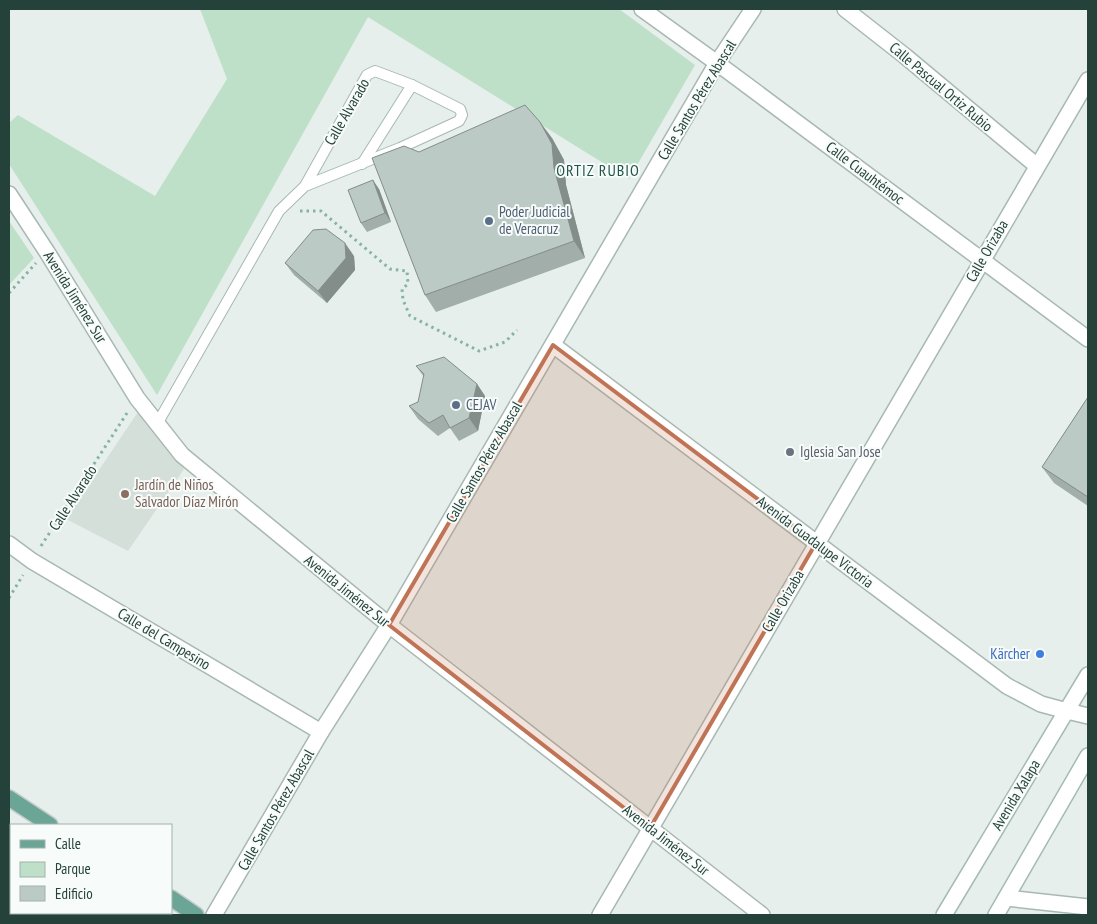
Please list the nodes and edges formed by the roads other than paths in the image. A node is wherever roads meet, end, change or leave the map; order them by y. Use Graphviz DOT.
graph roads {
  1 [pos="642,9"];
  2 [pos="753,9"];
  3 [pos="845,9"];
  4 [pos="717,63"];
  5 [pos="1088,80"];
  6 [pos="412,84"];
  7 [pos="362,164"];
  8 [pos="1037,166"];
  9 [pos="305,186"];
  10 [pos="9,194"];
  11 [pos="982,260"];
  12 [pos="1088,339"];
  13 [pos="553,345"];
  14 [pos="156,424"];
  15 [pos="9,544"];
  16 [pos="816,544"];
  17 [pos="389,625"];
  18 [pos="1088,675"];
  19 [pos="1067,711"];
  20 [pos="1088,716"];
  21 [pos="321,732"];
  22 [pos="1088,756"];
  23 [pos="9,798"];
  24 [pos="48,824"];
  25 [pos="650,828"];
  26 [pos="1006,898"];
  27 [pos="172,899"];
  28 [pos="1088,907"];
  29 [pos="196,915"];
  30 [pos="214,915"];
  31 [pos="600,915"];
  32 [pos="762,915"];
  33 [pos="944,915"];
  34 [pos="996,915"];
  1 -- 4 [label="street, Calle Cuauhtémoc"];
  2 -- 4 [label="street, Calle Santos Pérez Abascal"];
  3 -- 8 [label="street, Calle Pascual Ortiz Rubio"];
  4 -- 11 [label="street, Calle Cuauhtémoc"];
  4 -- 13 [label="street, Calle Santos Pérez Abascal"];
  5 -- 8 [label="street, Calle Orizaba"];
  6 -- 7 [label="lane"];
  6 -- 7 [label="lane, Calle Alvarado"];
  6 -- 9 [label="lane, Calle Alvarado"];
  7 -- 9 [label="lane, Calle Alvarado"];
  8 -- 11 [label="street, Calle Orizaba"];
  9 -- 14 [label="lane, Calle Alvarado"];
  10 -- 14 [label="street, Avenida Jiménez Sur"];
  11 -- 12 [label="street, Calle Cuauhtémoc"];
  11 -- 16 [label="street, Calle Orizaba"];
  13 -- 16 [label="street, Avenida Guadalupe Victoria"];
  13 -- 17 [label="street, Calle Santos Pérez Abascal"];
  14 -- 17 [label="street, Avenida Jiménez Sur"];
  15 -- 21 [label="street, Calle del Campesino"];
  16 -- 19 [label="street, Avenida Guadalupe Victoria"];
  16 -- 25 [label="street, Calle Orizaba"];
  17 -- 21 [label="street, Calle Santos Pérez Abascal"];
  17 -- 25 [label="street, Avenida Jiménez Sur"];
  18 -- 19 [label="street, Avenida Xalapa"];
  19 -- 20 [label="street, Avenida Guadalupe Victoria"];
  19 -- 33 [label="street, Avenida Xalapa"];
  21 -- 30 [label="street, Calle Santos Pérez Abascal"];
  22 -- 26 [label="street"];
  23 -- 24 [label="main road"];
  25 -- 31 [label="street, Calle Orizaba"];
  25 -- 32 [label="street, Avenida Jiménez Sur"];
  26 -- 28 [label="street"];
  26 -- 34 [label="street"];
  27 -- 29 [label="main road"];
}
